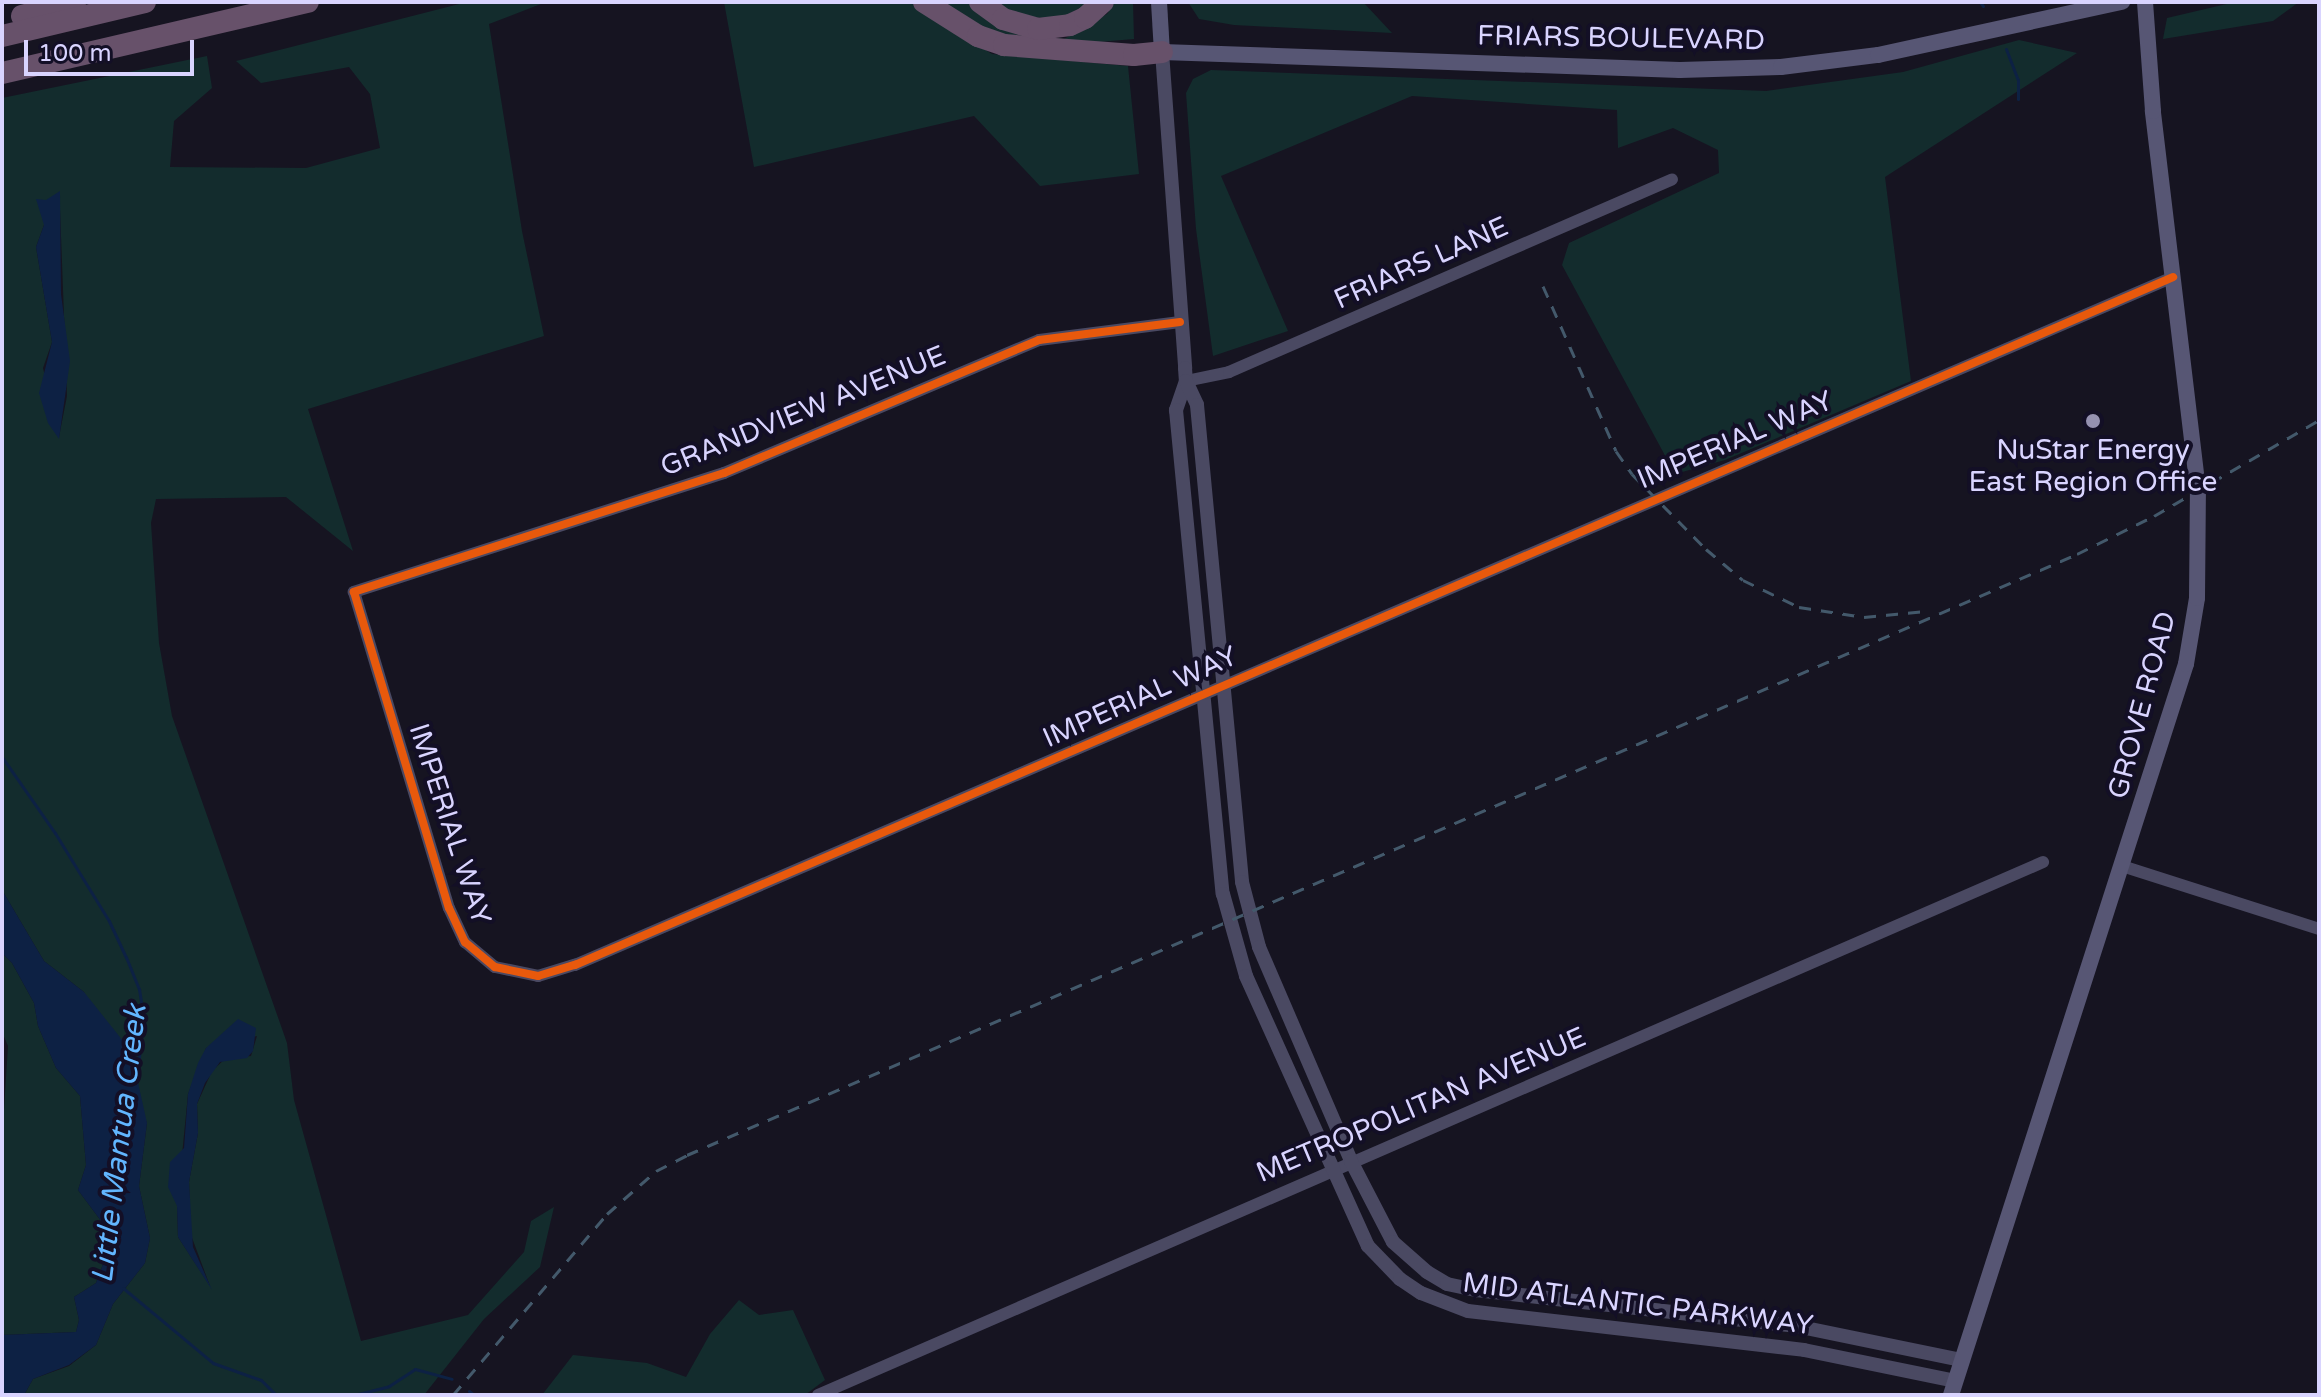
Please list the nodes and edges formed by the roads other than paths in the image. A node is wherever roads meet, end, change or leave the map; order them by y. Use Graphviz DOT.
graph roads {
  1 [pos="75,2"];
  2 [pos="145,2"];
  3 [pos="308,2"];
  4 [pos="316,2"];
  5 [pos="924,2"];
  6 [pos="980,2"];
  7 [pos="1103,2"];
  8 [pos="1159,2"];
  9 [pos="2122,2"];
  10 [pos="2145,2"];
  11 [pos="2,21"];
  12 [pos="2,36"];
  13 [pos="1162,52"];
  14 [pos="2,73"];
  15 [pos="1672,179"];
  16 [pos="2173,277"];
  17 [pos="1180,322"];
  18 [pos="1186,381"];
  19 [pos="354,592"];
  20 [pos="1226,683"];
  21 [pos="1202,695"];
  22 [pos="2043,862"];
  23 [pos="2122,866"];
  24 [pos="2319,929"];
  25 [pos="1351,1161"];
  26 [pos="1332,1170"];
  27 [pos="1961,1360"];
  28 [pos="1953,1388"];
  29 [pos="818,1395"];
  1 -- 11 [label="highway"];
  2 -- 12 [label="highway"];
  3 -- 4 [label="highway"];
  3 -- 14 [label="highway"];
  5 -- 13 [label="highway"];
  6 -- 7 [label="highway"];
  8 -- 13 [label="main road, MID ATLANTIC PARKWAY"];
  9 -- 13 [label="main road, FRIARS BOULEVARD"];
  10 -- 16 [label="main road, GROVE ROAD"];
  13 -- 17 [label="street, MID ATLANTIC PARKWAY"];
  15 -- 18 [label="street, FRIARS LANE"];
  16 -- 20 [label="street, IMPERIAL WAY"];
  16 -- 23 [label="main road, GROVE ROAD"];
  17 -- 18 [label="street, MID ATLANTIC PARKWAY"];
  17 -- 19 [label="street, GRANDVIEW AVENUE"];
  18 -- 20 [label="street, MID ATLANTIC PARKWAY"];
  18 -- 21 [label="street, MID ATLANTIC PARKWAY"];
  19 -- 21 [label="street, IMPERIAL WAY"];
  20 -- 21 [label="street, IMPERIAL WAY"];
  20 -- 25 [label="street, MID ATLANTIC PARKWAY"];
  21 -- 26 [label="street, MID ATLANTIC PARKWAY"];
  22 -- 25 [label="street, METROPOLITAN AVENUE"];
  23 -- 24 [label="street"];
  23 -- 27 [label="main road, GROVE ROAD"];
  25 -- 26 [label="street, METROPOLITAN AVENUE"];
  25 -- 27 [label="street, MID ATLANTIC PARKWAY"];
  26 -- 28 [label="street, MID ATLANTIC PARKWAY"];
  26 -- 29 [label="street, METROPOLITAN AVENUE"];
  27 -- 28 [label="main road, GROVE ROAD"];
}
